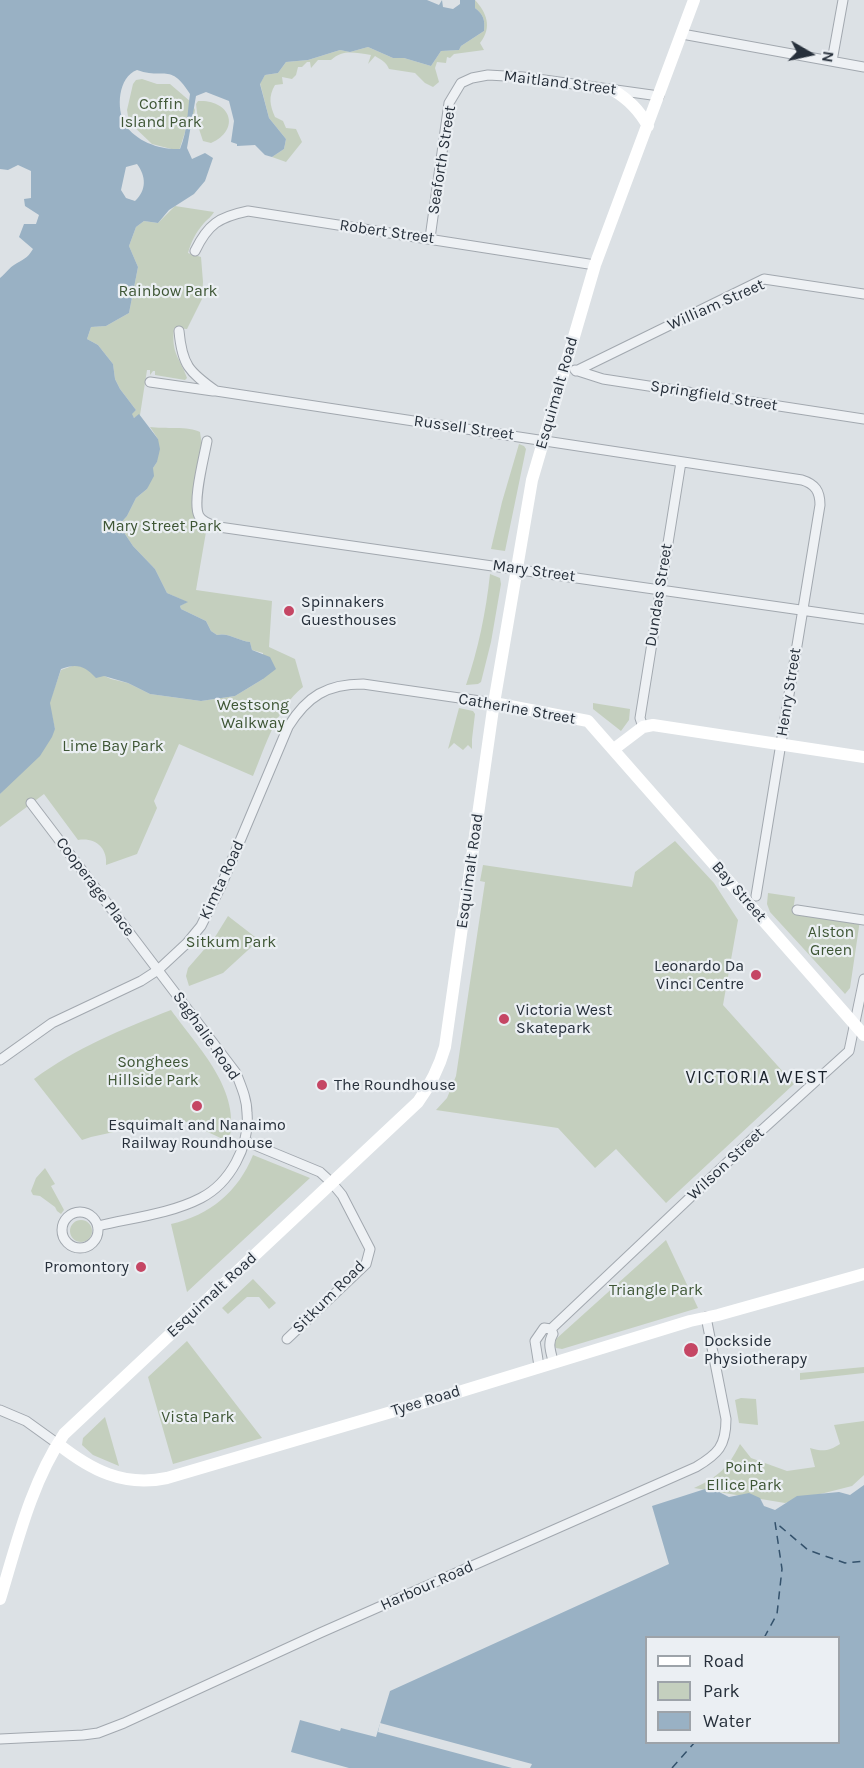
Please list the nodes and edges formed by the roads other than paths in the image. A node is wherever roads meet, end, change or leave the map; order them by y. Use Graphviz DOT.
graph roads {
  1 [pos="694,0"];
  2 [pos="843,0"];
  3 [pos="682,34"];
  4 [pos="832,61"];
  5 [pos="864,66"];
  6 [pos="461,83"];
  7 [pos="613,90"];
  8 [pos="659,96"];
  9 [pos="648,126"];
  10 [pos="430,238"];
  11 [pos="195,251"];
  12 [pos="595,265"];
  13 [pos="864,294"];
  14 [pos="179,331"];
  15 [pos="570,369"];
  16 [pos="150,382"];
  17 [pos="216,391"];
  18 [pos="864,419"];
  19 [pos="207,441"];
  20 [pos="543,441"];
  21 [pos="681,462"];
  22 [pos="816,489"];
  23 [pos="516,568"];
  24 [pos="660,589"];
  25 [pos="803,610"];
  26 [pos="864,619"];
  27 [pos="328,688"];
  28 [pos="494,703"];
  29 [pos="643,727"];
  30 [pos="781,745"];
  31 [pos="614,749"];
  32 [pos="864,757"];
  33 [pos="32,803"];
  34 [pos="756,896"];
  35 [pos="797,910"];
  36 [pos="864,920"];
  37 [pos="158,970"];
  38 [pos="864,979"];
  39 [pos="860,1031"];
  40 [pos="0,1060"];
  41 [pos="245,1141"];
  42 [pos="332,1183"];
  43 [pos="98,1226"];
  44 [pos="864,1274"];
  45 [pos="706,1317"];
  46 [pos="551,1329"];
  47 [pos="287,1339"];
  48 [pos="553,1361"];
  49 [pos="539,1366"];
  50 [pos="0,1410"];
  51 [pos="58,1444"];
  52 [pos="0,1599"];
  53 [pos="0,1739"];
  1 -- 3 [label="main road, Esquimalt Road"];
  2 -- 4 [label="street"];
  3 -- 4 [label="street"];
  3 -- 8 [label="main road, Esquimalt Road"];
  4 -- 5 [label="street"];
  6 -- 7 [label="street, Maitland Street"];
  6 -- 10 [label="street, Seaforth Street"];
  7 -- 8 [label="street, Maitland Street"];
  7 -- 9 [label="main road"];
  8 -- 9 [label="main road, Esquimalt Road"];
  9 -- 12 [label="main road, Esquimalt Road"];
  10 -- 11 [label="street, Robert Street"];
  10 -- 12 [label="street, Robert Street"];
  12 -- 15 [label="main road, Esquimalt Road"];
  13 -- 15 [label="street, William Street"];
  14 -- 17 [label="street, Russell Street"];
  15 -- 18 [label="street, Springfield Street"];
  15 -- 20 [label="main road, Esquimalt Road"];
  16 -- 17 [label="street, Russell Street"];
  17 -- 20 [label="street, Russell Street"];
  19 -- 23 [label="street, Mary Street"];
  20 -- 21 [label="street, Russell Street"];
  20 -- 23 [label="main road, Esquimalt Road"];
  21 -- 22 [label="street, Russell Street"];
  21 -- 24 [label="street, Dundas Street"];
  22 -- 25 [label="street, Henry Street"];
  23 -- 24 [label="street, Mary Street"];
  23 -- 28 [label="main road, Esquimalt Road"];
  24 -- 25 [label="street, Mary Street"];
  24 -- 29 [label="street, Dundas Street"];
  25 -- 26 [label="street, Mary Street"];
  25 -- 30 [label="street, Henry Street"];
  27 -- 28 [label="street, Catherine Street"];
  27 -- 37 [label="street, Kimta Road"];
  28 -- 31 [label="main road, Catherine Street"];
  28 -- 42 [label="main road, Esquimalt Road"];
  29 -- 30 [label="main road"];
  29 -- 31 [label="main road"];
  30 -- 32 [label="main road"];
  30 -- 34 [label="street, Henry Street"];
  31 -- 39 [label="main road, Bay Street"];
  33 -- 37 [label="street, Cooperage Place"];
  35 -- 36 [label="street"];
  37 -- 40 [label="street, Kimta Road"];
  37 -- 41 [label="street, Saghalie Road"];
  38 -- 39 [label="street, Wilson Street"];
  39 -- 46 [label="street, Wilson Street"];
  41 -- 42 [label="street, Sitkum Road"];
  41 -- 43 [label="street, Saghalie Road"];
  42 -- 47 [label="street, Sitkum Road"];
  42 -- 51 [label="main road, Esquimalt Road"];
  43 -- 43 [label="street"];
  44 -- 45 [label="main road, Tyee Road"];
  45 -- 48 [label="main road, Tyee Road"];
  45 -- 53 [label="street, Harbour Road"];
  46 -- 48 [label="street"];
  46 -- 49 [label="street, Wilson Street"];
  48 -- 49 [label="main road, Tyee Road"];
  49 -- 51 [label="main road, Tyee Road"];
  50 -- 51 [label="street, Tyee Road"];
  51 -- 52 [label="main road, Esquimalt Road"];
}
